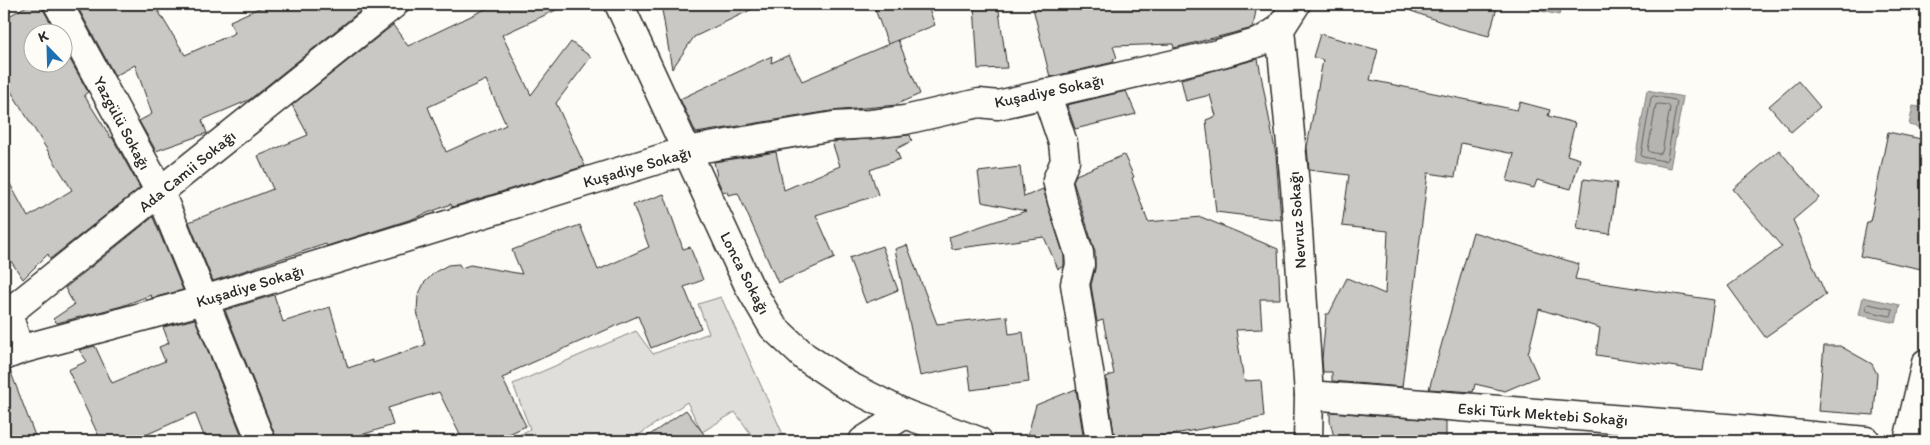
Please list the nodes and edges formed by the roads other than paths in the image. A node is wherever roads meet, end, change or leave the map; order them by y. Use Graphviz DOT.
graph roads {
  1 [pos="58,4"];
  2 [pos="394,4"];
  3 [pos="619,4"];
  4 [pos="1296,4"];
  5 [pos="1280,29"];
  6 [pos="1046,92"];
  7 [pos="686,151"];
  8 [pos="160,192"];
  9 [pos="204,300"];
  10 [pos="11,353"];
  11 [pos="1926,363"];
  12 [pos="1309,395"];
  13 [pos="904,414"];
  14 [pos="261,441"];
  15 [pos="863,441"];
  16 [pos="978,441"];
  17 [pos="1100,441"];
  18 [pos="1308,441"];
  19 [pos="1866,441"];
  20 [pos="1908,441"];
  1 -- 8 [label="street, Yazgülü Sokağı"];
  2 -- 8 [label="street, Ada Camii Sokağı"];
  3 -- 7 [label="street, Lonca Sokağı"];
  4 -- 5 [label="street"];
  5 -- 6 [label="street, Kuşadiye Sokağı"];
  5 -- 12 [label="street, Nevruz Sokağı"];
  6 -- 7 [label="street, Kuşadiye Sokağı"];
  6 -- 17 [label="street"];
  7 -- 9 [label="street, Kuşadiye Sokağı"];
  7 -- 13 [label="street, Lonca Sokağı"];
  8 -- 9 [label="street, Yazgülü Sokağı"];
  8 -- 10 [label="street, Ada Camii Sokağı"];
  9 -- 10 [label="street, Kuşadiye Sokağı"];
  9 -- 14 [label="street, Yazgülü Sokağı"];
  11 -- 20 [label="street"];
  12 -- 18 [label="street, Nevruz Sokağı"];
  12 -- 19 [label="street, Eski Türk Mektebi Sokağı"];
  13 -- 15 [label="street"];
  13 -- 16 [label="street, Lonca Sokağı"];
}
